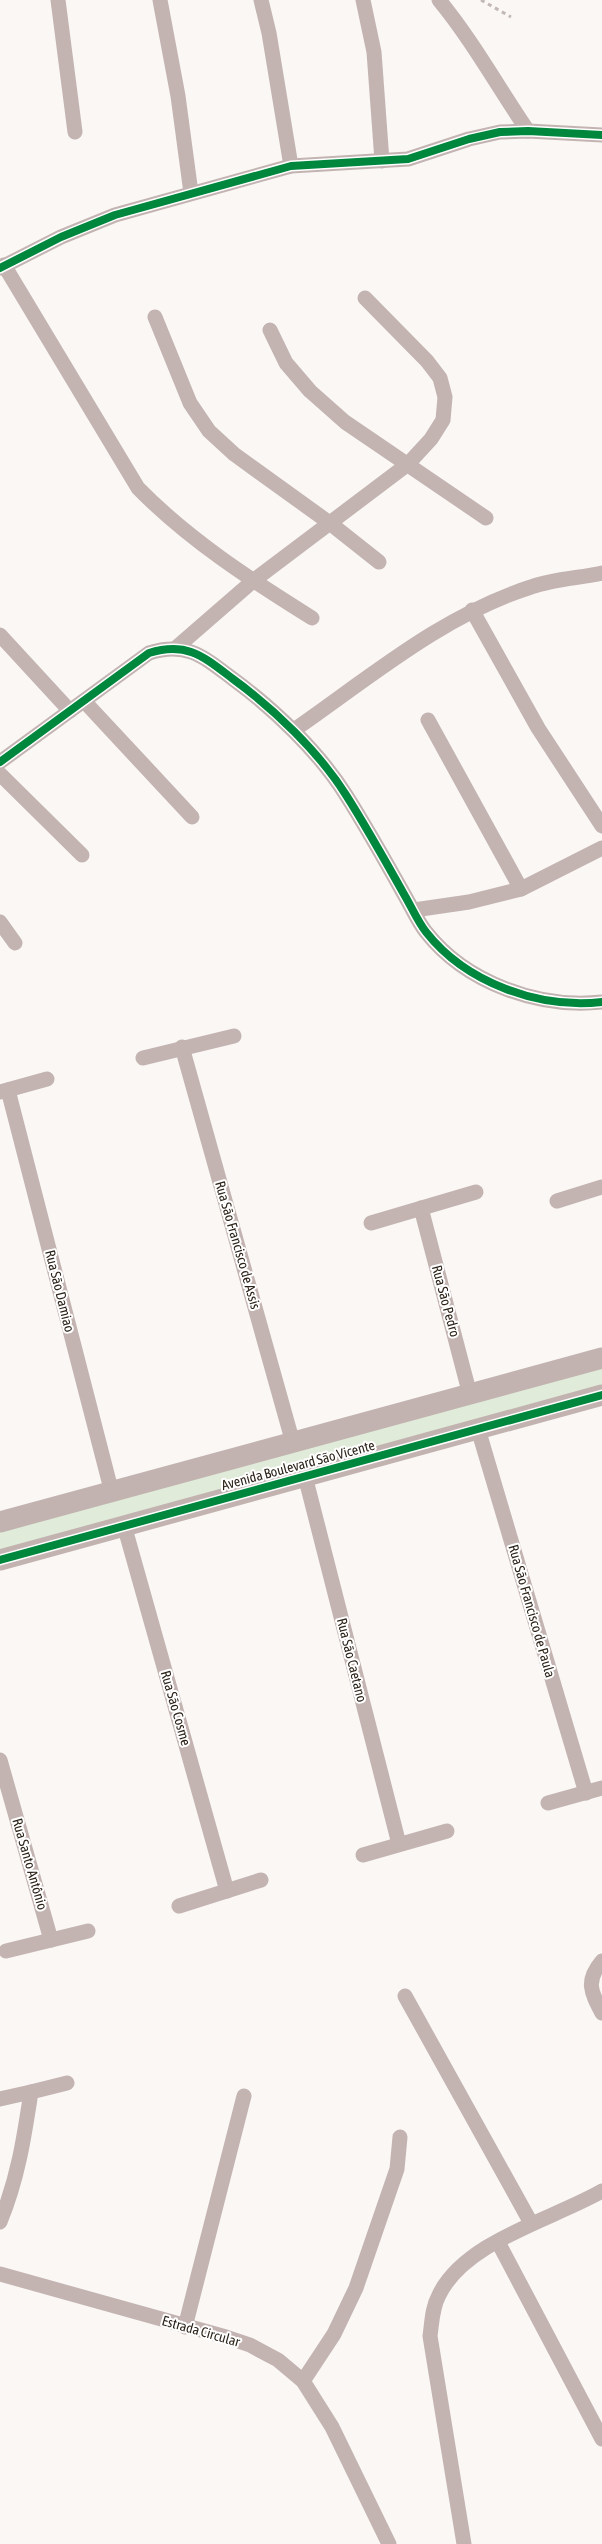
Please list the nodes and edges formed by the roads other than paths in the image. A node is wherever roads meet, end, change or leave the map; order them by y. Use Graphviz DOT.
graph roads {
  1 [pos="58,0"];
  2 [pos="160,0"];
  3 [pos="261,0"];
  4 [pos="363,0"];
  5 [pos="439,0"];
  6 [pos="528,131"];
  7 [pos="75,132"];
  8 [pos="602,135"];
  9 [pos="382,161"];
  10 [pos="291,166"];
  11 [pos="192,193"];
  12 [pos="2,267"];
  13 [pos="365,298"];
  14 [pos="156,317"];
  15 [pos="270,330"];
  16 [pos="408,464"];
  17 [pos="486,518"];
  18 [pos="331,524"];
  19 [pos="379,562"];
  20 [pos="602,574"];
  21 [pos="253,581"];
  22 [pos="472,610"];
  23 [pos="312,618"];
  24 [pos="0,635"];
  25 [pos="177,647"];
  26 [pos="84,701"];
  27 [pos="70,711"];
  28 [pos="428,720"];
  29 [pos="294,730"];
  30 [pos="0,762"];
  31 [pos="0,774"];
  32 [pos="192,817"];
  33 [pos="602,826"];
  34 [pos="602,848"];
  35 [pos="82,855"];
  36 [pos="521,889"];
  37 [pos="414,910"];
  38 [pos="0,922"];
  39 [pos="15,943"];
  40 [pos="602,1002"];
  41 [pos="234,1036"];
  42 [pos="182,1048"];
  43 [pos="143,1058"];
  44 [pos="47,1079"];
  45 [pos="4,1091"];
  46 [pos="602,1187"];
  47 [pos="476,1192"];
  48 [pos="557,1202"];
  49 [pos="421,1208"];
  50 [pos="371,1223"];
  51 [pos="602,1358"];
  52 [pos="470,1395"];
  53 [pos="602,1395"];
  54 [pos="478,1429"];
  55 [pos="293,1443"];
  56 [pos="305,1476"];
  57 [pos="112,1493"];
  58 [pos="0,1522"];
  59 [pos="124,1526"];
  60 [pos="0,1560"];
  61 [pos="0,1760"];
  62 [pos="602,1788"];
  63 [pos="586,1793"];
  64 [pos="548,1803"];
  65 [pos="447,1830"];
  66 [pos="400,1844"];
  67 [pos="363,1855"];
  68 [pos="261,1880"];
  69 [pos="227,1891"];
  70 [pos="179,1906"];
  71 [pos="88,1931"];
  72 [pos="51,1940"];
  73 [pos="6,1951"];
  74 [pos="602,1961"];
  75 [pos="405,1996"];
  76 [pos="602,2013"];
  77 [pos="67,2083"];
  78 [pos="31,2092"];
  79 [pos="244,2096"];
  80 [pos="0,2099"];
  81 [pos="400,2137"];
  82 [pos="600,2197"];
  83 [pos="0,2222"];
  84 [pos="531,2223"];
  85 [pos="498,2242"];
  86 [pos="0,2277"];
  87 [pos="185,2327"];
  88 [pos="303,2380"];
  89 [pos="602,2439"];
  90 [pos="389,2544"];
  91 [pos="464,2544"];
  1 -- 7 [label="street"];
  2 -- 11 [label="street"];
  3 -- 10 [label="street"];
  4 -- 9 [label="street"];
  5 -- 6 [label="street"];
  6 -- 8 [label="street"];
  6 -- 9 [label="street"];
  9 -- 10 [label="street"];
  10 -- 11 [label="street"];
  11 -- 12 [label="street"];
  12 -- 21 [label="street"];
  13 -- 16 [label="street"];
  14 -- 18 [label="street"];
  15 -- 16 [label="street"];
  16 -- 17 [label="street"];
  16 -- 18 [label="street"];
  18 -- 19 [label="street"];
  18 -- 21 [label="street"];
  20 -- 22 [label="street"];
  21 -- 23 [label="street"];
  21 -- 25 [label="street"];
  22 -- 29 [label="street"];
  22 -- 33 [label="street"];
  24 -- 27 [label="street"];
  25 -- 26 [label="street"];
  25 -- 29 [label="street"];
  26 -- 27 [label="street"];
  26 -- 32 [label="street"];
  27 -- 30 [label="street"];
  28 -- 36 [label="street"];
  29 -- 37 [label="street"];
  31 -- 35 [label="street"];
  34 -- 36 [label="street"];
  36 -- 37 [label="street"];
  37 -- 40 [label="street"];
  38 -- 39 [label="street"];
  41 -- 42 [label="street"];
  42 -- 43 [label="street"];
  42 -- 55 [label="street, Rua Sāo Francisco de Assis"];
  44 -- 45 [label="street"];
  45 -- 57 [label="street, Rua Sāo Damiao"];
  46 -- 48 [label="street"];
  47 -- 49 [label="street"];
  49 -- 50 [label="street"];
  49 -- 52 [label="street, Rua Sāo Pedro"];
  51 -- 52 [label="street, Avenida Boulevard São Vicente"];
  52 -- 55 [label="street, Avenida Boulevard São Vicente"];
  53 -- 54 [label="street, Avenida Boulevard São Vicente"];
  54 -- 56 [label="street, Avenida Boulevard São Vicente"];
  54 -- 63 [label="street, Rua Sāo Francisco de Paula"];
  55 -- 57 [label="street, Avenida Boulevard São Vicente"];
  56 -- 59 [label="street, Avenida Boulevard São Vicente"];
  56 -- 66 [label="street, Rua Sāo Caetano"];
  57 -- 58 [label="street, Avenida Boulevard São Vicente"];
  59 -- 60 [label="street, Avenida Boulevard São Vicente"];
  59 -- 69 [label="street, Rua Sāo Cosme"];
  61 -- 72 [label="street, Rua Santo Antônio"];
  62 -- 63 [label="street"];
  63 -- 64 [label="street"];
  65 -- 66 [label="street"];
  66 -- 67 [label="street"];
  68 -- 69 [label="street"];
  69 -- 70 [label="street"];
  71 -- 72 [label="street"];
  72 -- 73 [label="street"];
  74 -- 76 [label="street"];
  75 -- 84 [label="street"];
  77 -- 78 [label="street"];
  78 -- 80 [label="street"];
  78 -- 83 [label="street"];
  79 -- 87 [label="street"];
  81 -- 88 [label="street"];
  82 -- 84 [label="street"];
  84 -- 85 [label="street"];
  85 -- 89 [label="street"];
  85 -- 91 [label="street"];
  86 -- 87 [label="street, Estrada Circular"];
  87 -- 88 [label="street, Estrada Circular"];
  88 -- 90 [label="street, Estrada Circular"];
}
